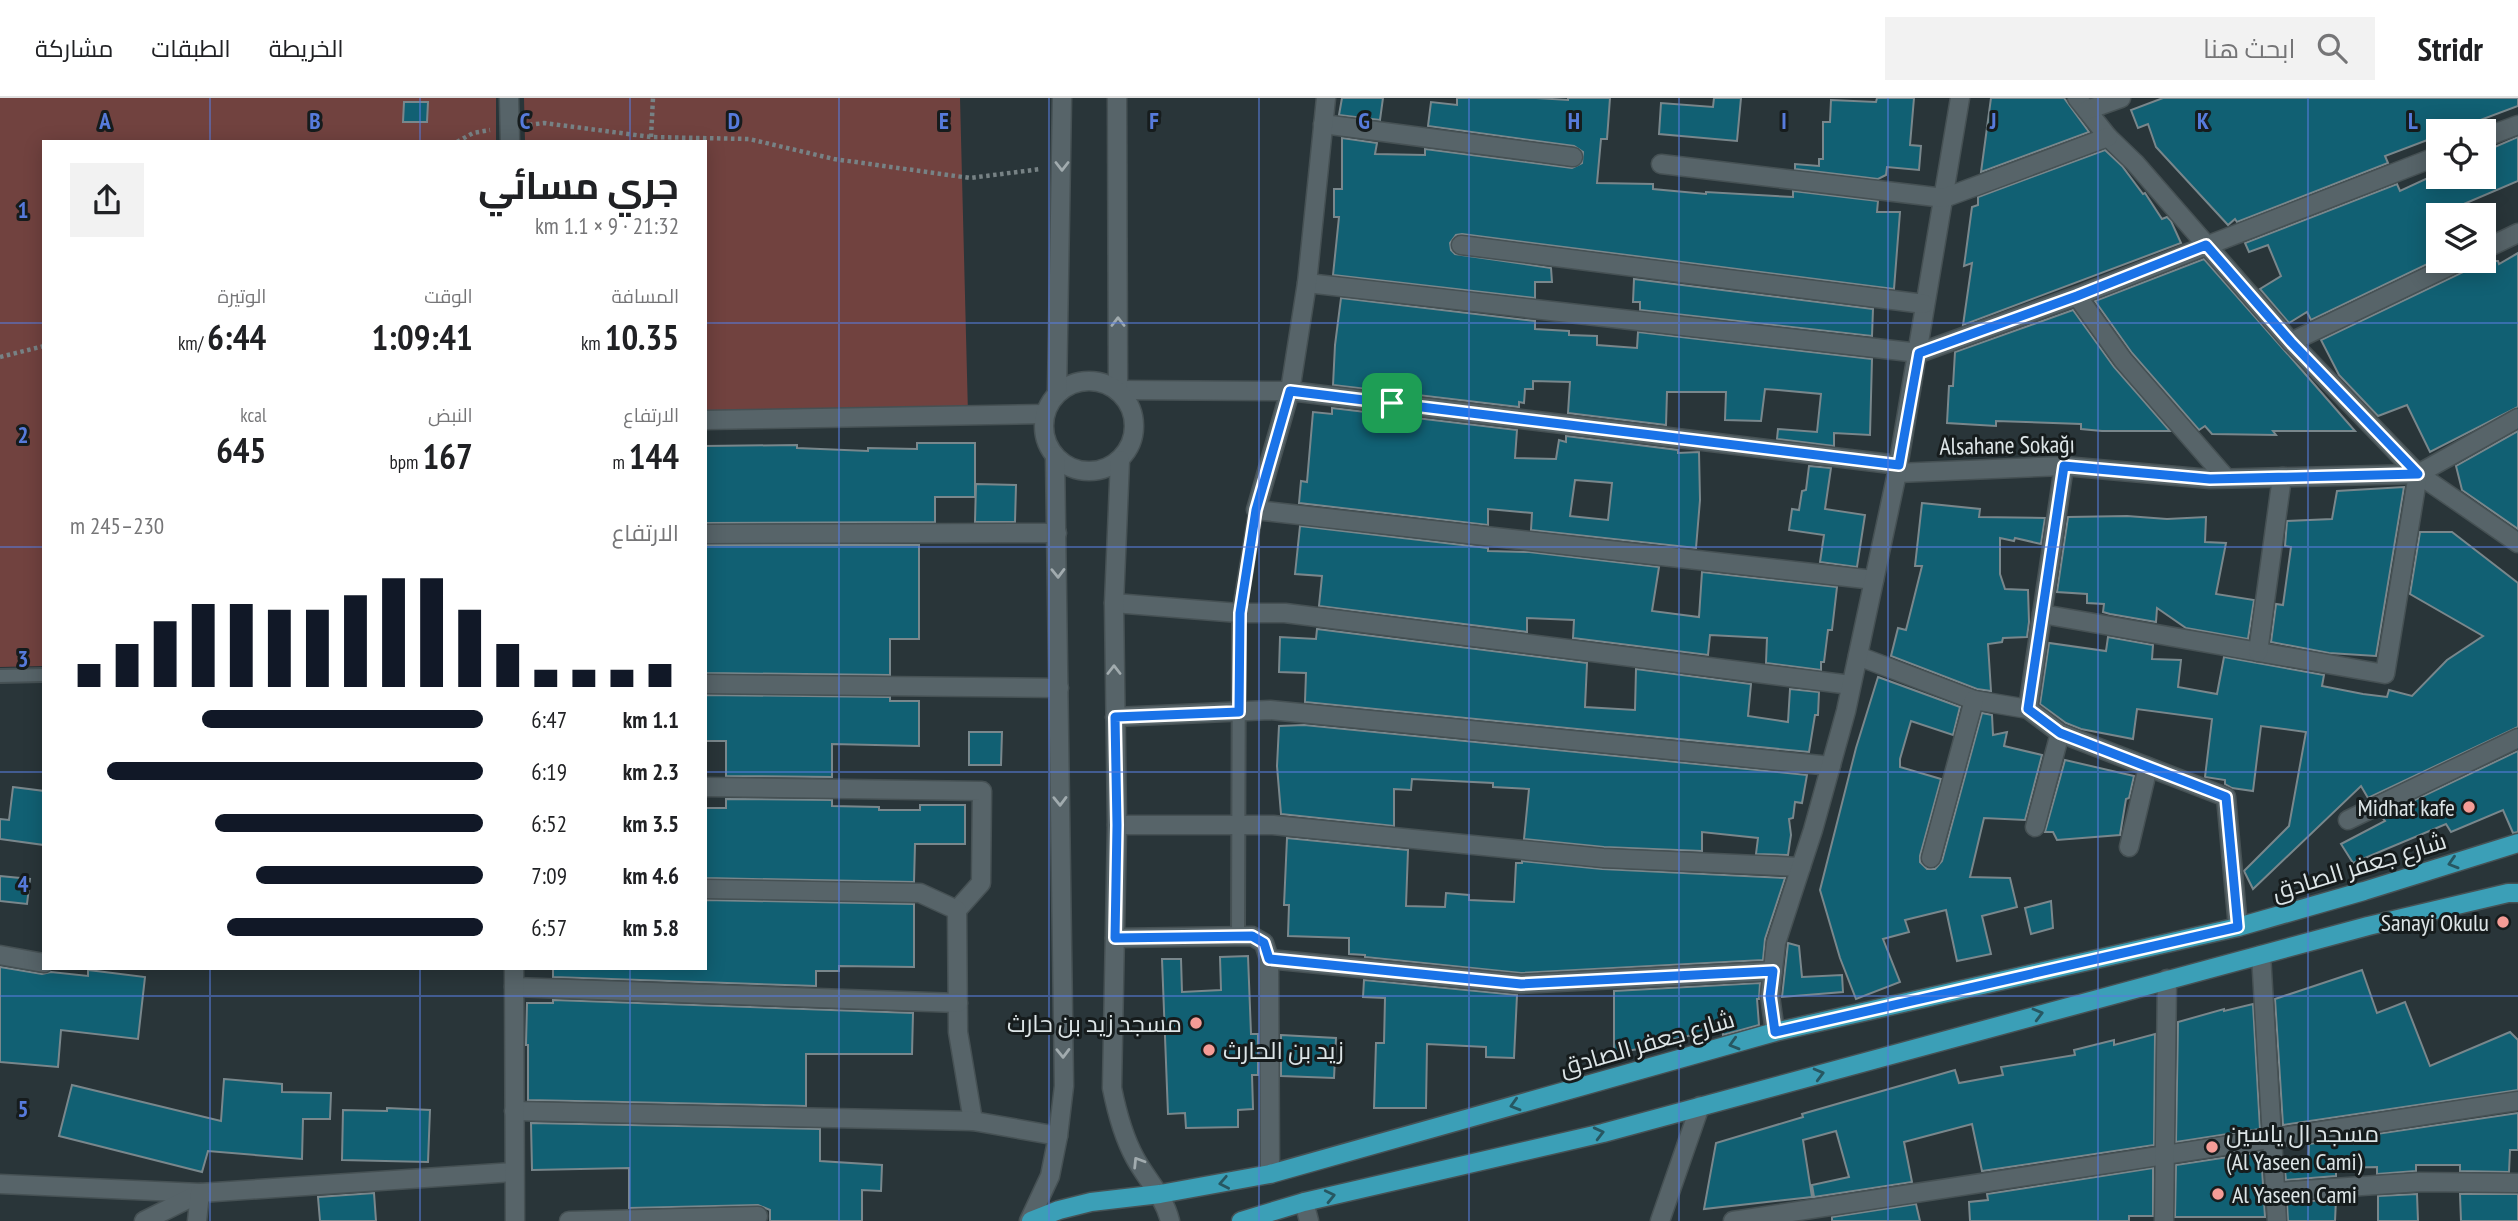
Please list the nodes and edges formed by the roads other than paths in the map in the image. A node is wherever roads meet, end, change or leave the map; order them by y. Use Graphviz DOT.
graph roads {
  1 [pos="509,98"];
  2 [pos="1062,98"];
  3 [pos="1117,98"];
  4 [pos="1326,98"];
  5 [pos="1959,98"];
  6 [pos="2121,98"];
  7 [pos="2082,104"];
  8 [pos="1324,124"];
  9 [pos="2518,125"];
  10 [pos="2496,133"];
  11 [pos="510,135"];
  12 [pos="2108,137"];
  13 [pos="1573,157"];
  14 [pos="2426,161"];
  15 [pos="1661,164"];
  16 [pos="1944,198"];
  17 [pos="2518,233"];
  18 [pos="2496,244"];
  19 [pos="1461,245"];
  20 [pos="2206,245"];
  21 [pos="2435,273"];
  22 [pos="1307,283"];
  23 [pos="2077,296"];
  24 [pos="1924,304"];
  25 [pos="2291,342"];
  26 [pos="1919,353"];
  27 [pos="1118,390"];
  28 [pos="1290,391"];
  29 [pos="1057,393"];
  30 [pos="1045,414"];
  31 [pos="2518,418"];
  32 [pos="707,420"];
  33 [pos="1055,456"];
  34 [pos="1120,460"];
  35 [pos="2064,466"];
  36 [pos="1898,469"];
  37 [pos="2418,474"];
  38 [pos="2225,477"];
  39 [pos="2282,477"];
  40 [pos="1256,510"];
  41 [pos="707,534"];
  42 [pos="1057,534"];
  43 [pos="2518,543"];
  44 [pos="1874,580"];
  45 [pos="1114,603"];
  46 [pos="1240,613"];
  47 [pos="2042,614"];
  48 [pos="2258,652"];
  49 [pos="1858,656"];
  50 [pos="42,675"];
  51 [pos="0,677"];
  52 [pos="707,684"];
  53 [pos="1852,685"];
  54 [pos="1059,688"];
  55 [pos="1974,700"];
  56 [pos="2028,709"];
  57 [pos="1239,712"];
  58 [pos="1115,717"];
  59 [pos="2060,733"];
  60 [pos="2518,738"];
  61 [pos="1831,766"];
  62 [pos="2148,767"];
  63 [pos="707,787"];
  64 [pos="2348,820"];
  65 [pos="1117,825"];
  66 [pos="1238,826"];
  67 [pos="2035,827"];
  68 [pos="2518,843"];
  69 [pos="2129,847"];
  70 [pos="1931,858"];
  71 [pos="1801,867"];
  72 [pos="707,889"];
  73 [pos="2518,892"];
  74 [pos="957,910"];
  75 [pos="2238,927"];
  76 [pos="1238,936"];
  77 [pos="1115,938"];
  78 [pos="0,955"];
  79 [pos="2260,955"];
  80 [pos="1269,959"];
  81 [pos="42,962"];
  82 [pos="514,970"];
  83 [pos="1773,971"];
  84 [pos="2167,979"];
  85 [pos="514,987"];
  86 [pos="958,1003"];
  87 [pos="1775,1032"];
  88 [pos="2518,1101"];
  89 [pos="1700,1106"];
  90 [pos="514,1111"];
  91 [pos="973,1121"];
  92 [pos="1058,1136"];
  93 [pos="2272,1138"];
  94 [pos="2164,1155"];
  95 [pos="514,1172"];
  96 [pos="1270,1174"];
  97 [pos="0,1184"];
  98 [pos="2518,1184"];
  99 [pos="2276,1192"];
  100 [pos="200,1193"];
  101 [pos="1160,1194"];
  102 [pos="1304,1202"];
  103 [pos="758,1216"];
  104 [pos="144,1221"];
  105 [pos="197,1221"];
  106 [pos="515,1221"];
  107 [pos="569,1221"];
  108 [pos="1030,1221"];
  109 [pos="1170,1221"];
  110 [pos="1241,1221"];
  111 [pos="1309,1221"];
  112 [pos="1660,1221"];
  113 [pos="1732,1221"];
  114 [pos="2164,1221"];
  115 [pos="2277,1221"];
  1 -- 11 [label="street"];
  2 -- 29 [label="street"];
  27 -- 3 [label="street, one-way"];
  4 -- 8 [label="street"];
  5 -- 16 [label="street, Alsahane Sokağı"];
  6 -- 7 [label="street"];
  7 -- 12 [label="street"];
  8 -- 13 [label="street"];
  8 -- 22 [label="street"];
  9 -- 10 [label="street"];
  12 -- 16 [label="street"];
  12 -- 20 [label="street"];
  14 -- 20 [label="street"];
  15 -- 16 [label="street"];
  16 -- 24 [label="street, Alsahane Sokağı"];
  17 -- 18 [label="street"];
  19 -- 24 [label="street"];
  20 -- 23 [label="street"];
  20 -- 25 [label="street"];
  21 -- 25 [label="street"];
  22 -- 26 [label="street"];
  22 -- 28 [label="street"];
  23 -- 26 [label="street"];
  23 -- 38 [label="street"];
  24 -- 26 [label="street, Alsahane Sokağı"];
  25 -- 37 [label="street"];
  26 -- 36 [label="street, Alsahane Sokağı"];
  27 -- 28 [label="street"];
  27 -- 29 [label="street"];
  27 -- 34 [label="street"];
  28 -- 36 [label="street"];
  28 -- 40 [label="street"];
  29 -- 30 [label="street"];
  30 -- 32 [label="street"];
  30 -- 33 [label="street"];
  31 -- 37 [label="street"];
  33 -- 34 [label="street"];
  33 -- 42 [label="street"];
  34 -- 45 [label="street"];
  35 -- 36 [label="street, Alsahane Sokağı"];
  35 -- 38 [label="street, Alsahane Sokağı"];
  35 -- 47 [label="street"];
  36 -- 44 [label="street"];
  37 -- 39 [label="street, Alsahane Sokağı"];
  37 -- 43 [label="street"];
  37 -- 48 [label="street"];
  38 -- 39 [label="street, Alsahane Sokağı"];
  39 -- 48 [label="street"];
  40 -- 44 [label="street"];
  40 -- 46 [label="lane"];
  41 -- 42 [label="street"];
  42 -- 54 [label="street, one-way"];
  44 -- 49 [label="street"];
  45 -- 46 [label="street"];
  58 -- 45 [label="street, one-way"];
  46 -- 53 [label="street"];
  46 -- 57 [label="lane"];
  47 -- 48 [label="street"];
  47 -- 56 [label="street"];
  49 -- 53 [label="street"];
  49 -- 55 [label="street"];
  50 -- 51 [label="lane"];
  52 -- 54 [label="street"];
  53 -- 61 [label="street"];
  54 -- 92 [label="street, one-way"];
  55 -- 56 [label="street"];
  55 -- 70 [label="street"];
  56 -- 59 [label="street"];
  57 -- 58 [label="street"];
  57 -- 61 [label="street"];
  57 -- 66 [label="lane"];
  58 -- 65 [label="street"];
  59 -- 62 [label="street"];
  59 -- 67 [label="street"];
  60 -- 64 [label="street"];
  61 -- 71 [label="street"];
  62 -- 69 [label="street"];
  62 -- 75 [label="street"];
  63 -- 74 [label="street"];
  65 -- 66 [label="street"];
  65 -- 77 [label="street"];
  66 -- 71 [label="street"];
  66 -- 76 [label="lane"];
  68 -- 75 [label="main road, شارع جعفر الصادق, one-way"];
  71 -- 83 [label="street"];
  72 -- 74 [label="street"];
  73 -- 79 [label="main road"];
  74 -- 86 [label="street"];
  75 -- 87 [label="main road, شارع جعفر الصادق"];
  76 -- 77 [label="street"];
  76 -- 80 [label="street"];
  101 -- 77 [label="street, one-way"];
  78 -- 81 [label="street"];
  79 -- 84 [label="main road"];
  79 -- 93 [label="street"];
  80 -- 83 [label="street"];
  80 -- 96 [label="street"];
  82 -- 85 [label="street"];
  83 -- 87 [label="street"];
  89 -- 84 [label="main road, one-way"];
  84 -- 94 [label="street"];
  85 -- 86 [label="street"];
  85 -- 90 [label="street"];
  86 -- 91 [label="street"];
  87 -- 96 [label="main road, شارع جعفر الصادق, one-way"];
  88 -- 93 [label="street"];
  102 -- 89 [label="main road, one-way"];
  89 -- 112 [label="street"];
  90 -- 91 [label="street"];
  90 -- 95 [label="street"];
  91 -- 92 [label="street"];
  92 -- 108 [label="street"];
  93 -- 94 [label="street"];
  93 -- 99 [label="street"];
  94 -- 113 [label="street"];
  94 -- 114 [label="street"];
  95 -- 100 [label="street"];
  95 -- 106 [label="street"];
  96 -- 101 [label="main road, شارع جعفر الصادق, one-way"];
  97 -- 100 [label="street"];
  98 -- 99 [label="street"];
  99 -- 115 [label="street"];
  100 -- 104 [label="street"];
  100 -- 105 [label="street"];
  101 -- 108 [label="main road, شارع جعفر الصادق"];
  101 -- 109 [label="street"];
  102 -- 110 [label="main road"];
  102 -- 111 [label="street"];
  103 -- 107 [label="street"];
}
